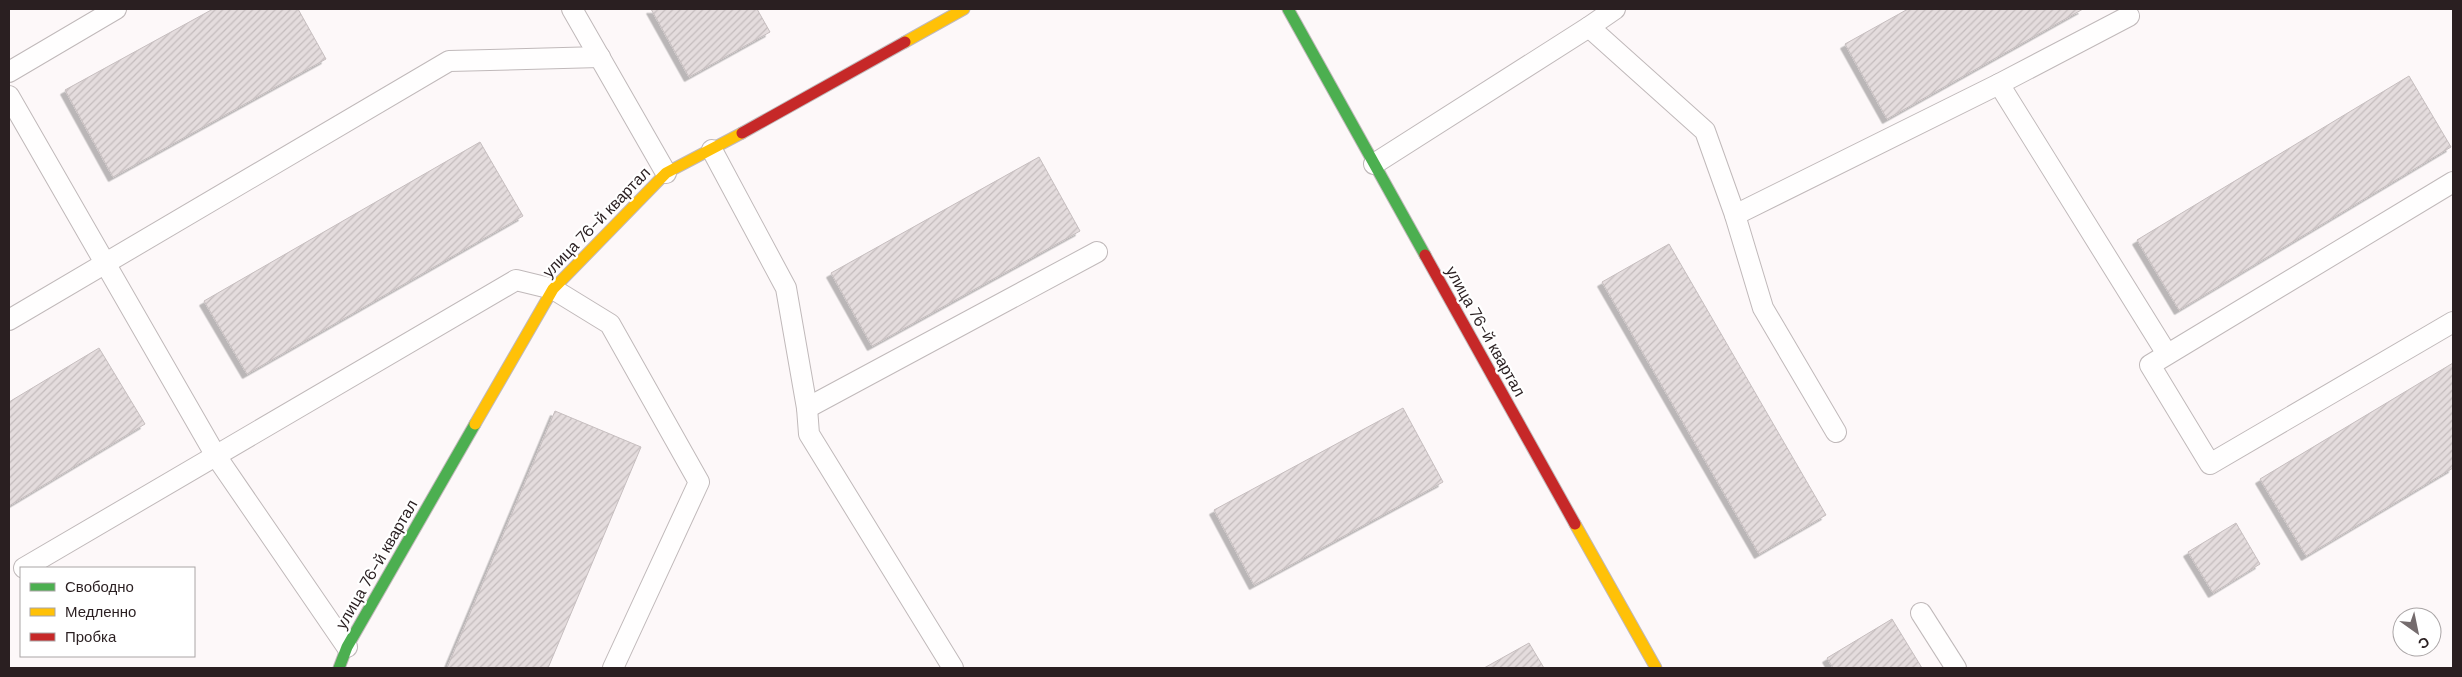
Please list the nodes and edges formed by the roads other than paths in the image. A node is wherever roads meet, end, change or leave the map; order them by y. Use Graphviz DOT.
graph roads {
  1 [pos="116,9"];
  2 [pos="572,9"];
  3 [pos="964,9"];
  4 [pos="1288,9"];
  5 [pos="1615,9"];
  6 [pos="2129,16"];
  7 [pos="1589,26"];
  8 [pos="600,57"];
  9 [pos="9,72"];
  10 [pos="1999,84"];
  11 [pos="9,96"];
  12 [pos="712,150"];
  13 [pos="1374,164"];
  14 [pos="666,173"];
  15 [pos="2453,182"];
  16 [pos="1735,215"];
  17 [pos="1097,252"];
  18 [pos="105,263"];
  19 [pos="553,288"];
  20 [pos="9,320"];
  21 [pos="2453,322"];
  22 [pos="2167,354"];
  23 [pos="807,408"];
  24 [pos="1836,432"];
  25 [pos="216,456"];
  26 [pos="25,567"];
  27 [pos="20,570"];
  28 [pos="9,577"];
  29 [pos="1921,613"];
  30 [pos="347,647"];
  31 [pos="339,668"];
  32 [pos="613,668"];
  33 [pos="953,668"];
  34 [pos="1656,668"];
  35 [pos="1956,668"];
  1 -- 9 [label="lane"];
  2 -- 8 [label="lane"];
  3 -- 12 [label="street, улица 76-й квартал"];
  4 -- 13 [label="street, улица 76-й квартал"];
  5 -- 7 [label="lane"];
  6 -- 10 [label="lane"];
  7 -- 13 [label="lane"];
  7 -- 16 [label="lane"];
  8 -- 14 [label="lane"];
  8 -- 18 [label="lane"];
  10 -- 16 [label="lane"];
  10 -- 22 [label="lane"];
  11 -- 18 [label="lane"];
  12 -- 14 [label="street, улица 76-й квартал"];
  12 -- 23 [label="lane"];
  13 -- 34 [label="street, улица 76-й квартал"];
  14 -- 19 [label="street, улица 76-й квартал"];
  15 -- 22 [label="lane"];
  16 -- 24 [label="lane"];
  17 -- 23 [label="lane"];
  18 -- 20 [label="lane"];
  18 -- 25 [label="lane"];
  19 -- 25 [label="lane"];
  19 -- 30 [label="street, улица 76-й квартал"];
  19 -- 32 [label="lane"];
  21 -- 22 [label="lane"];
  23 -- 33 [label="lane"];
  25 -- 26 [label="lane"];
  25 -- 30 [label="lane"];
  27 -- 28 [label="lane"];
  29 -- 35 [label="lane"];
  30 -- 31 [label="street, улица 76-й квартал"];
}
